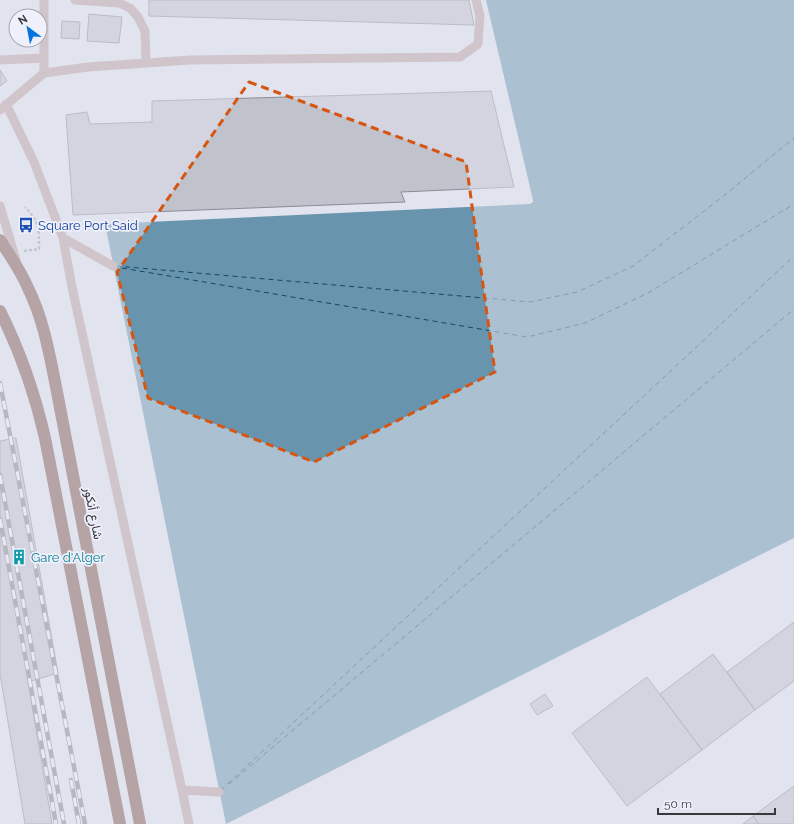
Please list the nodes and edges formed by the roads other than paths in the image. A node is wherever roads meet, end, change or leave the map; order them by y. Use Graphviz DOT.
graph roads {
  1 [pos="44,0"];
  2 [pos="75,0"];
  3 [pos="476,0"];
  4 [pos="44,58"];
  5 [pos="0,60"];
  6 [pos="146,63"];
  7 [pos="44,73"];
  8 [pos="3,107"];
  9 [pos="0,206"];
  10 [pos="63,238"];
  11 [pos="0,240"];
  12 [pos="114,266"];
  13 [pos="20,273"];
  14 [pos="0,311"];
  15 [pos="182,790"];
  16 [pos="220,792"];
  17 [pos="120,824"];
  18 [pos="140,824"];
  19 [pos="189,824"];
  1 -- 4 [label="lane"];
  2 -- 6 [label="lane"];
  3 -- 6 [label="lane"];
  4 -- 5 [label="lane"];
  4 -- 7 [label="lane"];
  6 -- 7 [label="lane"];
  7 -- 8 [label="lane"];
  8 -- 10 [label="lane"];
  9 -- 13 [label="lane"];
  10 -- 12 [label="lane"];
  10 -- 15 [label="lane"];
  11 -- 13 [label="highway, شارع أنكور"];
  13 -- 18 [label="highway, شارع أنكور"];
  14 -- 17 [label="highway"];
  15 -- 16 [label="lane"];
  15 -- 19 [label="lane"];
}
